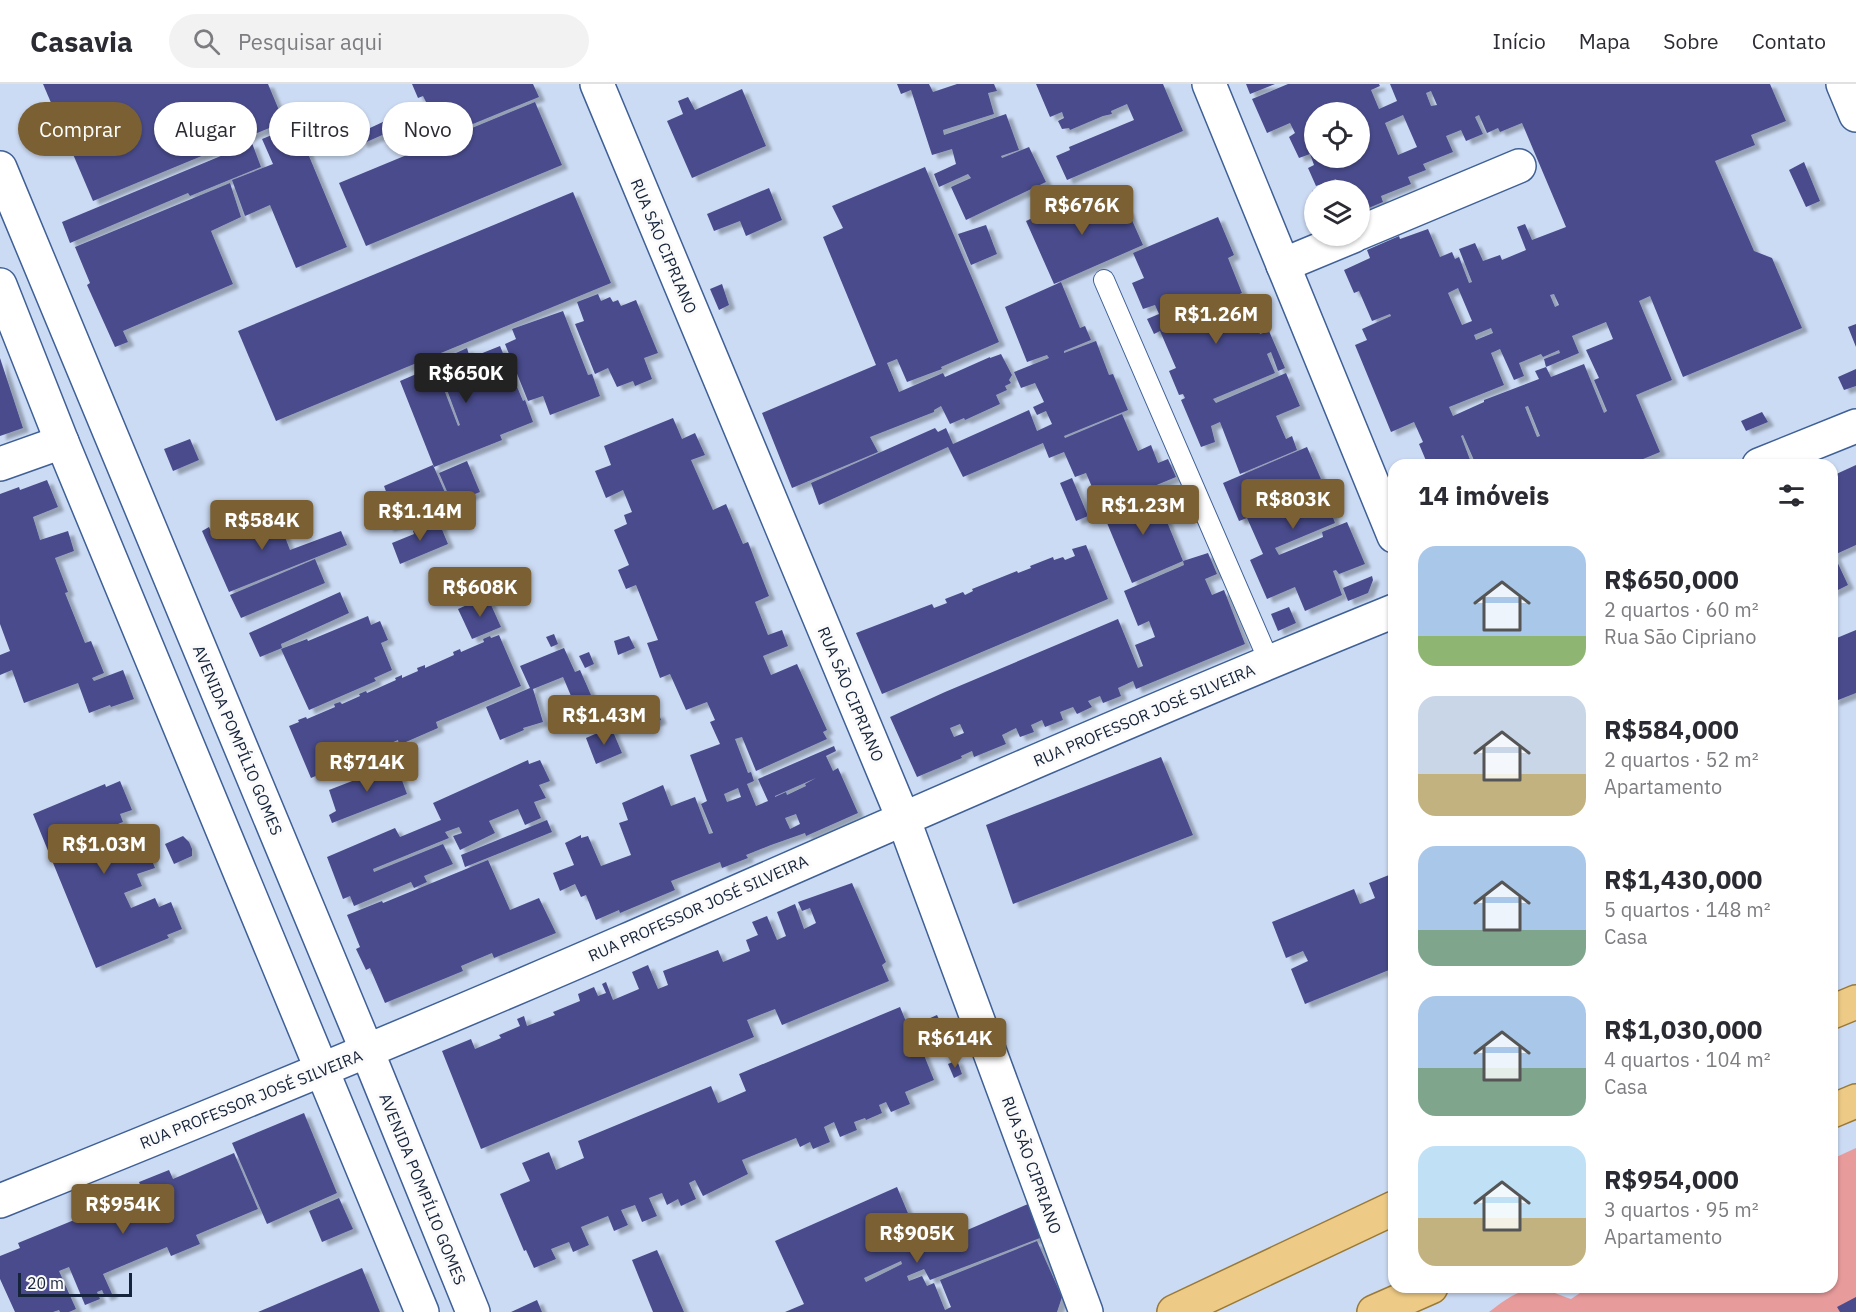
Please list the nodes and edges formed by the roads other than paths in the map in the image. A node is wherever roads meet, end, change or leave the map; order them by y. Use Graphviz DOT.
graph roads {
  1 [pos="597,84"];
  2 [pos="1209,84"];
  3 [pos="1843,84"];
  4 [pos="1856,115"];
  5 [pos="1519,166"];
  6 [pos="0,168"];
  7 [pos="1370,228"];
  8 [pos="1329,246"];
  9 [pos="1282,265"];
  10 [pos="1104,280"];
  11 [pos="0,285"];
  12 [pos="1856,426"];
  13 [pos="62,442"];
  14 [pos="1774,459"];
  15 [pos="0,464"];
  16 [pos="1388,521"];
  17 [pos="1388,613"];
  18 [pos="1269,662"];
  19 [pos="903,818"];
  20 [pos="1856,1002"];
  21 [pos="1838,1010"];
  22 [pos="367,1051"];
  23 [pos="321,1071"];
  24 [pos="1856,1101"];
  25 [pos="1838,1109"];
  26 [pos="0,1202"];
  27 [pos="1388,1211"];
  28 [pos="1420,1293"];
  29 [pos="1390,1309"];
  30 [pos="422,1312"];
  31 [pos="473,1312"];
  32 [pos="1086,1312"];
  33 [pos="1174,1312"];
  1 -- 19 [label="street, RUA SÃO CIPRIANO"];
  2 -- 9 [label="street"];
  3 -- 4 [label="street"];
  5 -- 7 [label="street"];
  6 -- 22 [label="street, AVENIDA POMPÍLIO GOMES"];
  8 -- 9 [label="street"];
  9 -- 16 [label="street"];
  10 -- 18 [label="lane"];
  11 -- 13 [label="street"];
  12 -- 14 [label="street"];
  13 -- 15 [label="street"];
  13 -- 23 [label="street"];
  17 -- 18 [label="street, RUA PROFESSOR JOSÉ SILVEIRA"];
  18 -- 19 [label="street, RUA PROFESSOR JOSÉ SILVEIRA"];
  19 -- 22 [label="street, RUA PROFESSOR JOSÉ SILVEIRA"];
  19 -- 32 [label="street, RUA SÃO CIPRIANO"];
  20 -- 21 [label="main road"];
  22 -- 23 [label="street, RUA PROFESSOR JOSÉ SILVEIRA"];
  22 -- 31 [label="street, AVENIDA POMPÍLIO GOMES"];
  23 -- 26 [label="street, RUA PROFESSOR JOSÉ SILVEIRA"];
  23 -- 30 [label="street"];
  24 -- 25 [label="main road"];
  27 -- 33 [label="main road"];
  28 -- 29 [label="main road"];
}
